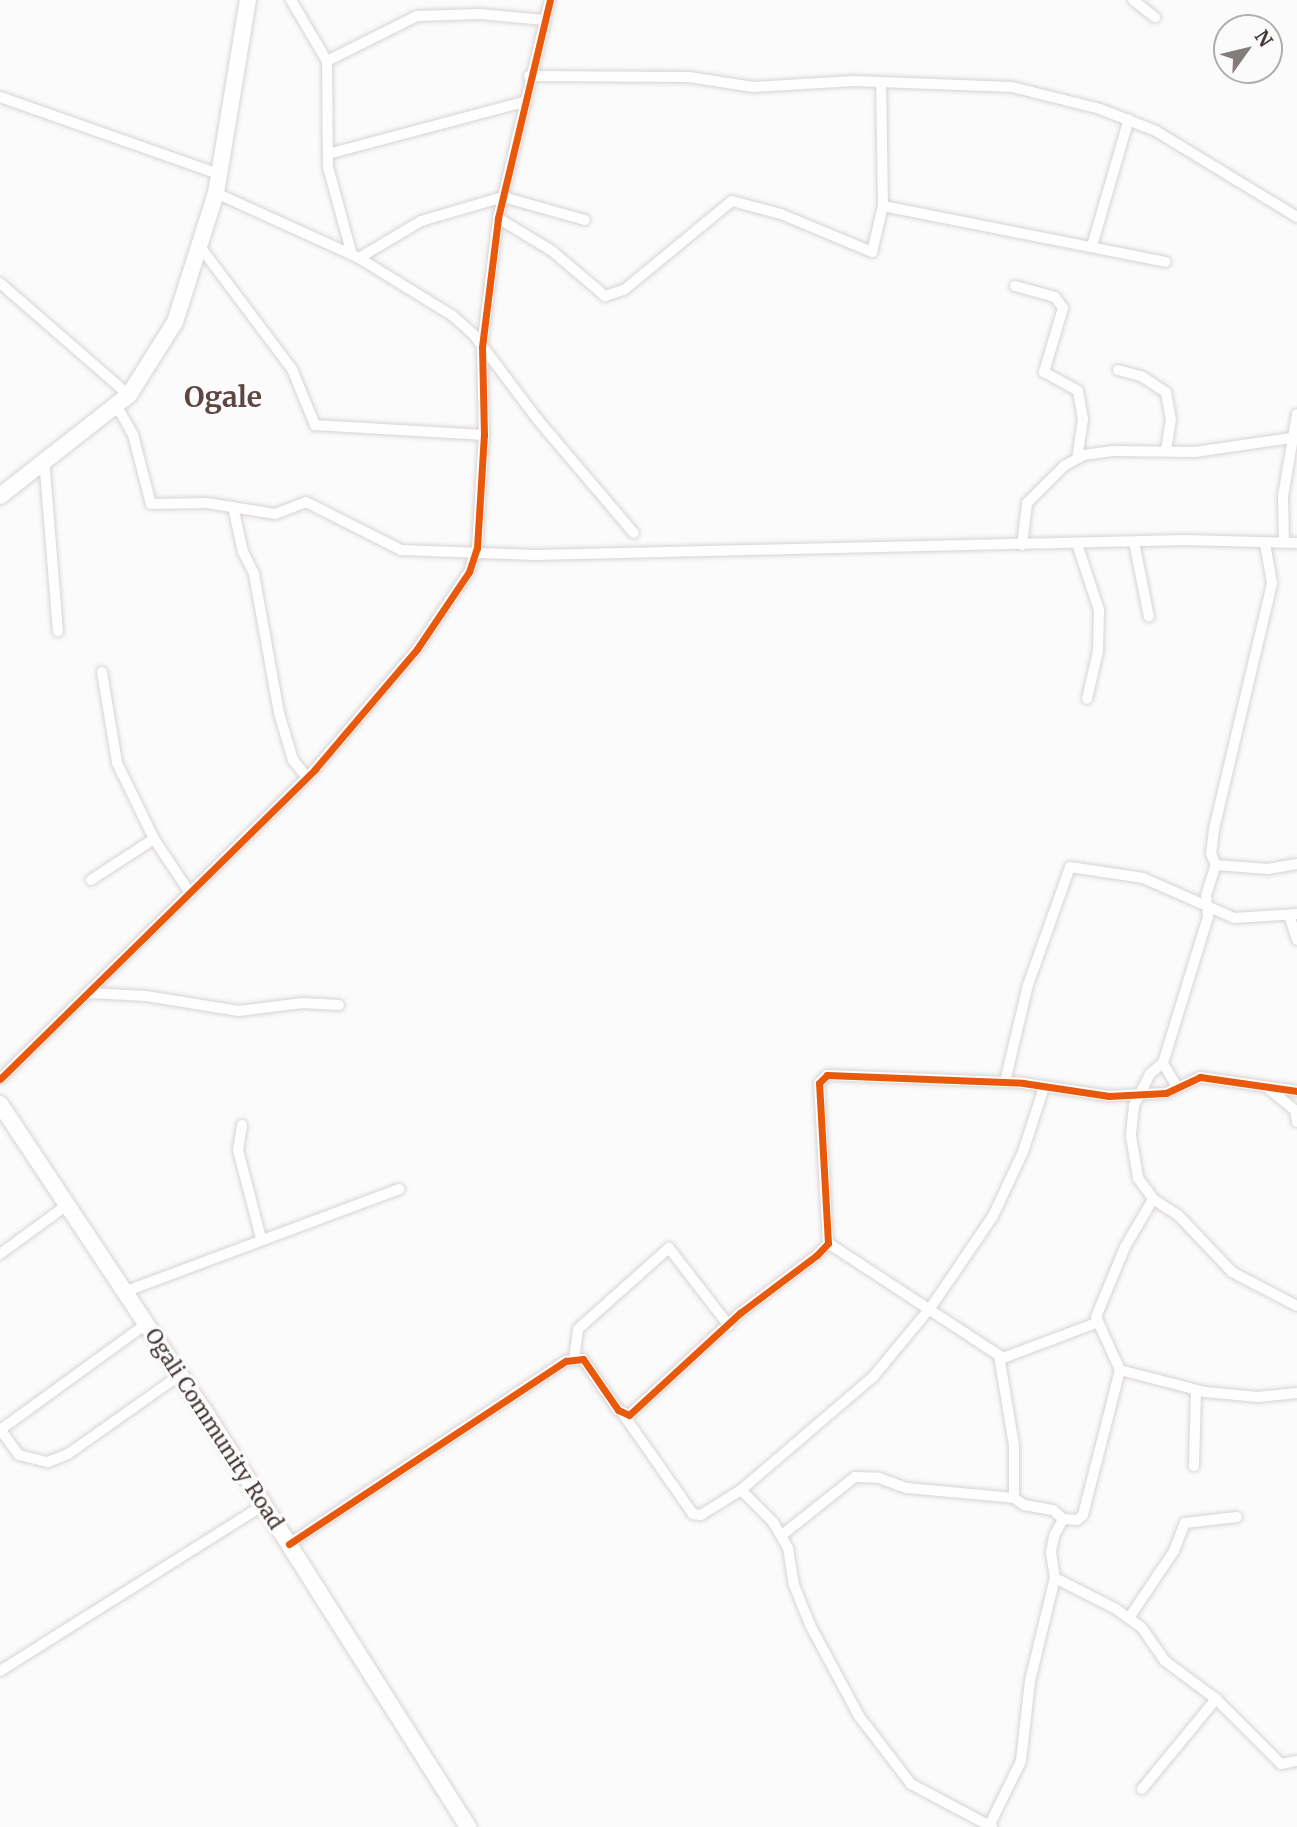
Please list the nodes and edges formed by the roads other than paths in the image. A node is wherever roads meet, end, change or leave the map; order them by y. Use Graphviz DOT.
graph roads {
  1 [pos="248,0"];
  2 [pos="291,0"];
  3 [pos="479,0"];
  4 [pos="550,0"];
  5 [pos="1133,0"];
  6 [pos="480,14"];
  7 [pos="1155,17"];
  8 [pos="544,20"];
  9 [pos="327,61"];
  10 [pos="529,76"];
  11 [pos="881,82"];
  12 [pos="0,97"];
  13 [pos="524,102"];
  14 [pos="1129,119"];
  15 [pos="328,154"];
  16 [pos="219,174"];
  17 [pos="216,193"];
  18 [pos="503,197"];
  19 [pos="883,206"];
  20 [pos="1297,217"];
  21 [pos="498,218"];
  22 [pos="585,220"];
  23 [pos="1092,246"];
  24 [pos="201,248"];
  25 [pos="356,256"];
  26 [pos="1166,262"];
  27 [pos="0,283"];
  28 [pos="1015,286"];
  29 [pos="482,347"];
  30 [pos="1118,370"];
  31 [pos="122,400"];
  32 [pos="1297,414"];
  33 [pos="484,435"];
  34 [pos="1291,439"];
  35 [pos="1166,451"];
  36 [pos="44,458"];
  37 [pos="1077,459"];
  38 [pos="0,496"];
  39 [pos="233,507"];
  40 [pos="634,533"];
  41 [pos="1134,542"];
  42 [pos="1284,542"];
  43 [pos="1297,543"];
  44 [pos="1077,544"];
  45 [pos="1265,544"];
  46 [pos="1022,545"];
  47 [pos="475,554"];
  48 [pos="1149,617"];
  49 [pos="58,631"];
  50 [pos="102,672"];
  51 [pos="1087,699"];
  52 [pos="307,777"];
  53 [pos="154,839"];
  54 [pos="1216,864"];
  55 [pos="1297,864"];
  56 [pos="90,880"];
  57 [pos="190,893"];
  58 [pos="1205,903"];
  59 [pos="1293,915"];
  60 [pos="1297,940"];
  61 [pos="89,993"];
  62 [pos="338,1005"];
  63 [pos="1163,1063"];
  64 [pos="0,1080"];
  65 [pos="1005,1082"];
  66 [pos="1176,1085"];
  67 [pos="1264,1086"];
  68 [pos="1044,1087"];
  69 [pos="1297,1091"];
  70 [pos="1139,1094"];
  71 [pos="0,1104"];
  72 [pos="1297,1122"];
  73 [pos="242,1125"];
  74 [pos="399,1189"];
  75 [pos="1153,1199"];
  76 [pos="67,1205"];
  77 [pos="261,1238"];
  78 [pos="828,1243"];
  79 [pos="0,1254"];
  80 [pos="124,1292"];
  81 [pos="1297,1306"];
  82 [pos="931,1307"];
  83 [pos="146,1324"];
  84 [pos="1097,1324"];
  85 [pos="729,1326"];
  86 [pos="999,1355"];
  87 [pos="574,1359"];
  88 [pos="1120,1370"];
  89 [pos="180,1375"];
  90 [pos="1196,1391"];
  91 [pos="1297,1393"];
  92 [pos="623,1414"];
  93 [pos="0,1430"];
  94 [pos="1194,1466"];
  95 [pos="741,1490"];
  96 [pos="1014,1498"];
  97 [pos="264,1505"];
  98 [pos="1237,1517"];
  99 [pos="1063,1519"];
  100 [pos="782,1535"];
  101 [pos="289,1544"];
  102 [pos="1055,1578"];
  103 [pos="1129,1618"];
  104 [pos="0,1671"];
  105 [pos="1216,1699"];
  106 [pos="1297,1761"];
  107 [pos="1142,1789"];
  108 [pos="991,1826"];
  109 [pos="468,1827"];
  1 -- 16 [label="street"];
  2 -- 9 [label="street"];
  3 -- 6 [label="street"];
  4 -- 8 [label="street"];
  5 -- 7 [label="street"];
  6 -- 8 [label="street"];
  6 -- 9 [label="street"];
  8 -- 10 [label="street"];
  9 -- 15 [label="street"];
  10 -- 11 [label="street"];
  10 -- 13 [label="street"];
  11 -- 14 [label="street"];
  11 -- 19 [label="street"];
  12 -- 16 [label="street"];
  13 -- 15 [label="street"];
  13 -- 18 [label="street"];
  14 -- 20 [label="street"];
  14 -- 23 [label="street"];
  15 -- 25 [label="street"];
  16 -- 17 [label="street"];
  17 -- 24 [label="street"];
  17 -- 25 [label="street"];
  18 -- 21 [label="street"];
  18 -- 22 [label="street"];
  18 -- 25 [label="street"];
  19 -- 21 [label="street"];
  19 -- 23 [label="street"];
  21 -- 29 [label="street"];
  23 -- 26 [label="street"];
  24 -- 31 [label="street"];
  24 -- 33 [label="street"];
  25 -- 29 [label="street"];
  27 -- 31 [label="street"];
  28 -- 37 [label="street"];
  29 -- 33 [label="street"];
  29 -- 40 [label="street"];
  30 -- 35 [label="street"];
  31 -- 36 [label="street"];
  31 -- 39 [label="street"];
  32 -- 34 [label="street"];
  33 -- 47 [label="street"];
  34 -- 35 [label="street"];
  34 -- 42 [label="street"];
  35 -- 37 [label="street"];
  36 -- 38 [label="street"];
  36 -- 49 [label="street"];
  37 -- 46 [label="street"];
  39 -- 47 [label="street"];
  39 -- 52 [label="street"];
  41 -- 44 [label="street"];
  41 -- 45 [label="street"];
  41 -- 48 [label="street"];
  42 -- 43 [label="street"];
  42 -- 45 [label="street"];
  44 -- 46 [label="street"];
  44 -- 51 [label="street"];
  45 -- 54 [label="street"];
  46 -- 47 [label="street"];
  47 -- 52 [label="street"];
  50 -- 53 [label="street"];
  52 -- 57 [label="street"];
  53 -- 56 [label="street"];
  53 -- 57 [label="street"];
  54 -- 55 [label="street"];
  54 -- 58 [label="street"];
  57 -- 61 [label="street"];
  58 -- 59 [label="street"];
  58 -- 63 [label="street"];
  58 -- 65 [label="street"];
  59 -- 60 [label="street"];
  61 -- 62 [label="street"];
  61 -- 64 [label="street"];
  63 -- 66 [label="street"];
  63 -- 70 [label="street"];
  65 -- 68 [label="street"];
  65 -- 78 [label="street"];
  66 -- 67 [label="street"];
  66 -- 70 [label="street"];
  67 -- 69 [label="street"];
  67 -- 72 [label="street"];
  68 -- 70 [label="street"];
  68 -- 82 [label="street"];
  70 -- 75 [label="street"];
  71 -- 76 [label="street, Ogali Community Road"];
  73 -- 77 [label="street"];
  74 -- 77 [label="street"];
  75 -- 81 [label="street"];
  75 -- 84 [label="street"];
  76 -- 79 [label="street"];
  76 -- 80 [label="street, Ogali Community Road"];
  77 -- 80 [label="street"];
  78 -- 82 [label="street"];
  78 -- 85 [label="street"];
  80 -- 83 [label="street, Ogali Community Road"];
  82 -- 86 [label="street"];
  82 -- 95 [label="street"];
  83 -- 89 [label="street, Ogali Community Road"];
  83 -- 93 [label="street"];
  84 -- 86 [label="street"];
  84 -- 88 [label="street"];
  85 -- 87 [label="street"];
  85 -- 92 [label="street"];
  86 -- 96 [label="street"];
  87 -- 92 [label="street"];
  87 -- 101 [label="street"];
  88 -- 90 [label="street"];
  88 -- 99 [label="street"];
  89 -- 93 [label="street"];
  89 -- 97 [label="street, Ogali Community Road"];
  90 -- 91 [label="street"];
  90 -- 94 [label="street"];
  92 -- 95 [label="street"];
  95 -- 100 [label="street"];
  96 -- 99 [label="street"];
  96 -- 100 [label="street"];
  97 -- 101 [label="street, Ogali Community Road"];
  97 -- 104 [label="street"];
  98 -- 103 [label="street"];
  99 -- 102 [label="street"];
  100 -- 108 [label="street"];
  101 -- 109 [label="street, Ogali Community Road"];
  102 -- 103 [label="street"];
  102 -- 108 [label="street"];
  103 -- 105 [label="street"];
  105 -- 106 [label="street"];
  105 -- 107 [label="street"];
}
